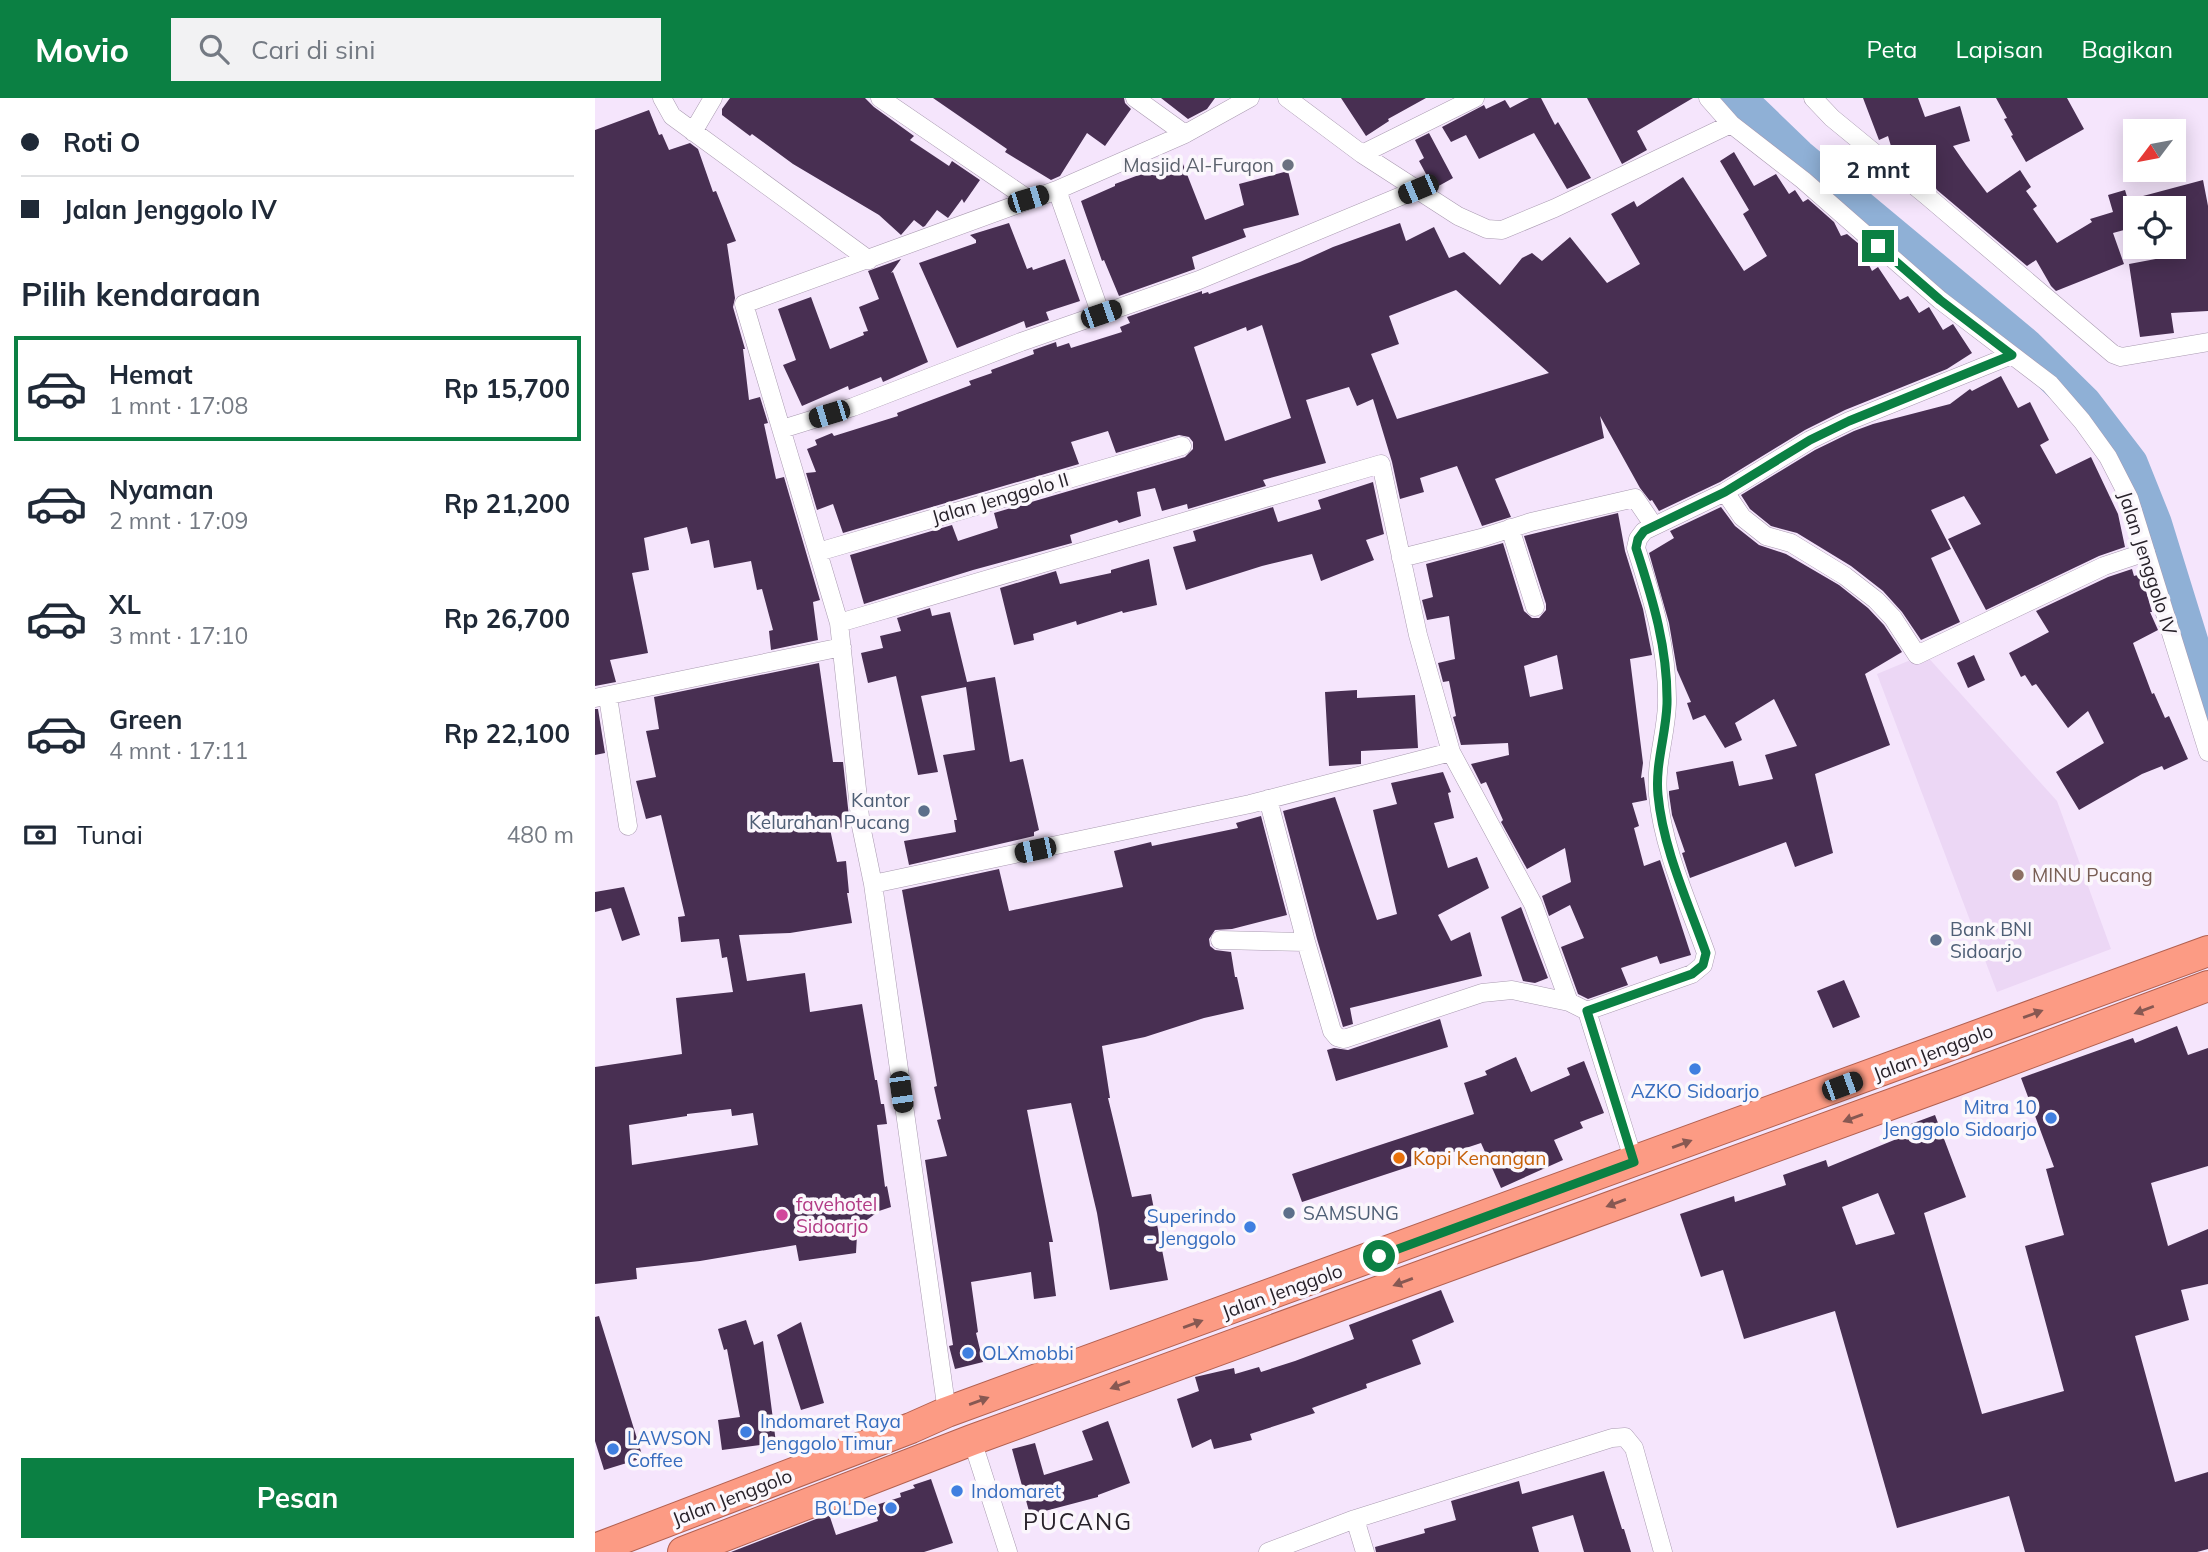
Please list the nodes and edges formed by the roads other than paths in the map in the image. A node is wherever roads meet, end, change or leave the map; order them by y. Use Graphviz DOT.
graph roads {
  1 [pos="662,98"];
  2 [pos="713,98"];
  3 [pos="880,98"];
  4 [pos="1135,98"];
  5 [pos="1250,98"];
  6 [pos="1287,98"];
  7 [pos="1475,98"];
  8 [pos="1708,98"];
  9 [pos="1813,98"];
  10 [pos="1731,124"];
  11 [pos="692,132"];
  12 [pos="1185,134"];
  13 [pos="1362,154"];
  14 [pos="1418,189"];
  15 [pos="1058,190"];
  16 [pos="1028,199"];
  17 [pos="869,260"];
  18 [pos="1101,314"];
  19 [pos="2208,342"];
  20 [pos="2012,355"];
  21 [pos="782,429"];
  22 [pos="1182,446"];
  23 [pos="1725,492"];
  24 [pos="1654,526"];
  25 [pos="1510,528"];
  26 [pos="818,552"];
  27 [pos="2146,552"];
  28 [pos="1401,558"];
  29 [pos="1535,607"];
  30 [pos="839,623"];
  31 [pos="842,647"];
  32 [pos="601,697"];
  33 [pos="1451,751"];
  34 [pos="2208,752"];
  35 [pos="1268,799"];
  36 [pos="628,826"];
  37 [pos="873,884"];
  38 [pos="1220,940"];
  39 [pos="1306,942"];
  40 [pos="2208,951"];
  41 [pos="2208,986"];
  42 [pos="1569,1002"];
  43 [pos="1587,1011"];
  44 [pos="1634,1162"];
  45 [pos="947,1412"];
  46 [pos="972,1440"];
  47 [pos="1355,1519"];
  48 [pos="595,1549"];
  49 [pos="683,1552"];
  50 [pos="1008,1552"];
  51 [pos="1268,1552"];
  52 [pos="1365,1552"];
  53 [pos="1663,1552"];
  1 -- 11 [label="street"];
  2 -- 11 [label="street"];
  3 -- 16 [label="street"];
  4 -- 12 [label="street"];
  5 -- 12 [label="street"];
  6 -- 13 [label="street"];
  7 -- 13 [label="street"];
  8 -- 10 [label="street, Jalan Jenggolo IV"];
  9 -- 19 [label="street"];
  10 -- 14 [label="street"];
  10 -- 20 [label="street, Jalan Jenggolo IV"];
  11 -- 17 [label="street"];
  12 -- 15 [label="street"];
  13 -- 14 [label="street"];
  14 -- 18 [label="street"];
  15 -- 16 [label="street"];
  15 -- 18 [label="street"];
  16 -- 17 [label="street"];
  17 -- 21 [label="street"];
  18 -- 21 [label="street"];
  20 -- 23 [label="street"];
  20 -- 27 [label="street, Jalan Jenggolo IV"];
  21 -- 26 [label="street"];
  22 -- 26 [label="street, Jalan Jenggolo II"];
  23 -- 24 [label="street"];
  23 -- 27 [label="street"];
  24 -- 25 [label="street"];
  24 -- 43 [label="street"];
  25 -- 28 [label="street"];
  25 -- 29 [label="street"];
  26 -- 30 [label="street"];
  27 -- 34 [label="street, Jalan Jenggolo IV"];
  28 -- 30 [label="street"];
  28 -- 33 [label="street"];
  30 -- 31 [label="street"];
  31 -- 32 [label="street"];
  31 -- 37 [label="street"];
  32 -- 36 [label="street"];
  33 -- 35 [label="street"];
  33 -- 42 [label="street"];
  35 -- 37 [label="street"];
  35 -- 39 [label="street"];
  37 -- 45 [label="street"];
  38 -- 39 [label="street"];
  39 -- 42 [label="street"];
  44 -- 40 [label="highway, Jalan Jenggolo, one-way"];
  41 -- 46 [label="highway, Jalan Jenggolo, one-way"];
  42 -- 43 [label="street"];
  43 -- 44 [label="street"];
  45 -- 44 [label="highway, Jalan Jenggolo, one-way"];
  45 -- 48 [label="highway, Jalan Jenggolo"];
  46 -- 49 [label="highway, Jalan Jenggolo"];
  46 -- 50 [label="street"];
  47 -- 51 [label="street"];
  47 -- 52 [label="street"];
  47 -- 53 [label="street"];
}
